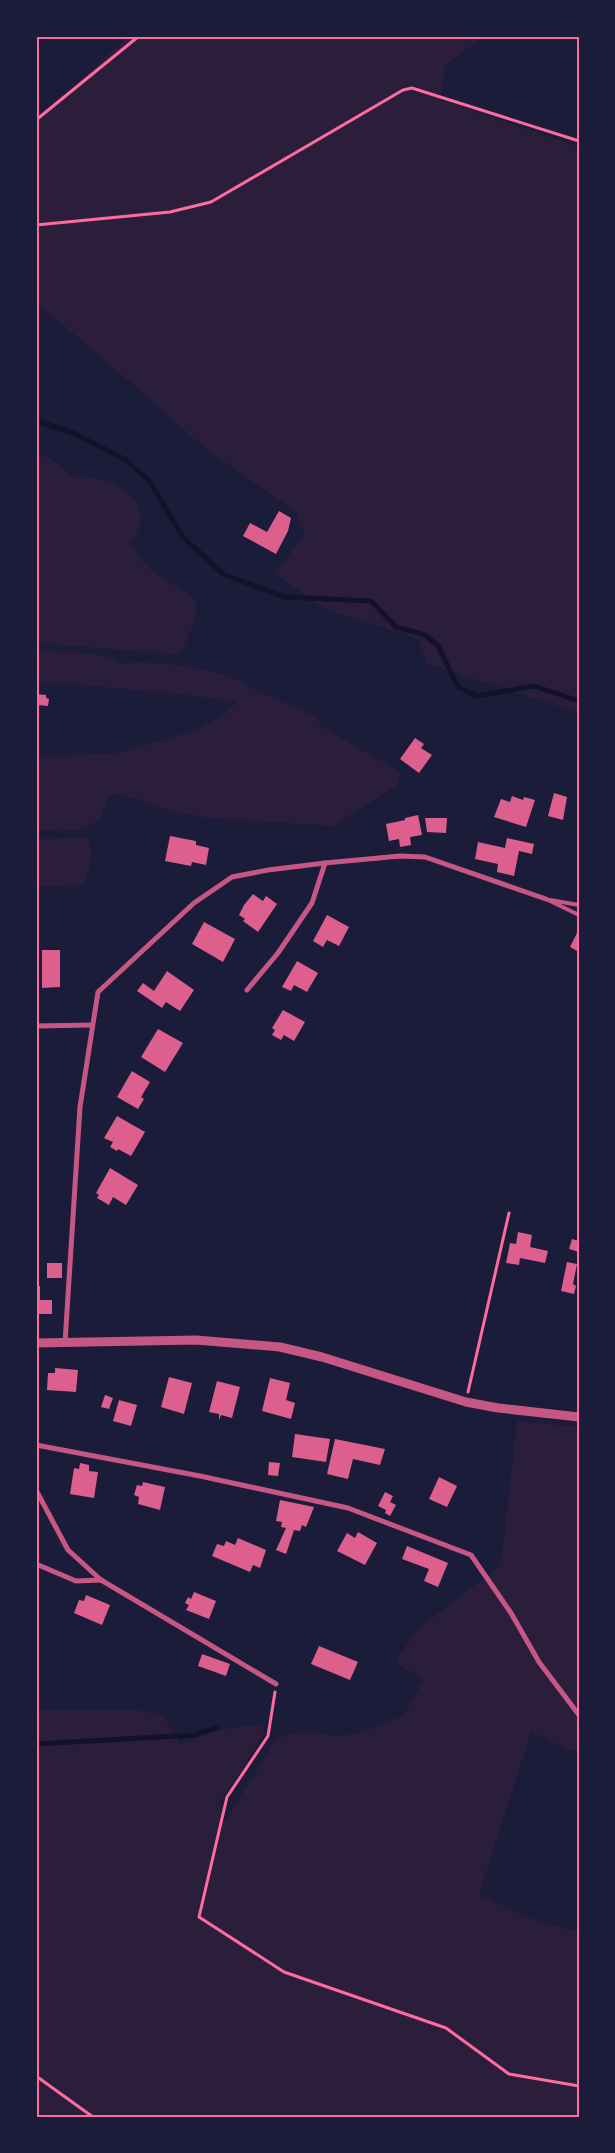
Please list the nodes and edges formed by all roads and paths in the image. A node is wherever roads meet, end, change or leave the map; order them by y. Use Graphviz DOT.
graph roads {
  1 [pos="139,36"];
  2 [pos="36,120"];
  3 [pos="579,141"];
  4 [pos="36,225"];
  5 [pos="325,863"];
  6 [pos="546,899"];
  7 [pos="579,905"];
  8 [pos="579,915"];
  9 [pos="248,990"];
  10 [pos="91,1025"];
  11 [pos="36,1026"];
  12 [pos="508,1213"];
  13 [pos="64,1343"];
  14 [pos="36,1344"];
  15 [pos="466,1402"];
  16 [pos="579,1417"];
  17 [pos="36,1445"];
  18 [pos="36,1490"];
  19 [pos="36,1564"];
  20 [pos="101,1580"];
  21 [pos="276,1684"];
  22 [pos="579,1715"];
  23 [pos="36,2076"];
  24 [pos="579,2086"];
  25 [pos="93,2117"];
  1 -- 2 [label="path"];
  3 -- 4 [label="path"];
  5 -- 6 [label="street"];
  5 -- 9 [label="street"];
  5 -- 10 [label="street"];
  6 -- 7 [label="lane"];
  6 -- 8 [label="lane"];
  10 -- 11 [label="street"];
  10 -- 13 [label="street"];
  12 -- 15 [label="path"];
  13 -- 14 [label="street"];
  13 -- 15 [label="street"];
  15 -- 16 [label="street"];
  17 -- 22 [label="street"];
  18 -- 20 [label="street"];
  19 -- 20 [label="street"];
  20 -- 21 [label="street"];
  21 -- 24 [label="path"];
  23 -- 25 [label="path"];
}
